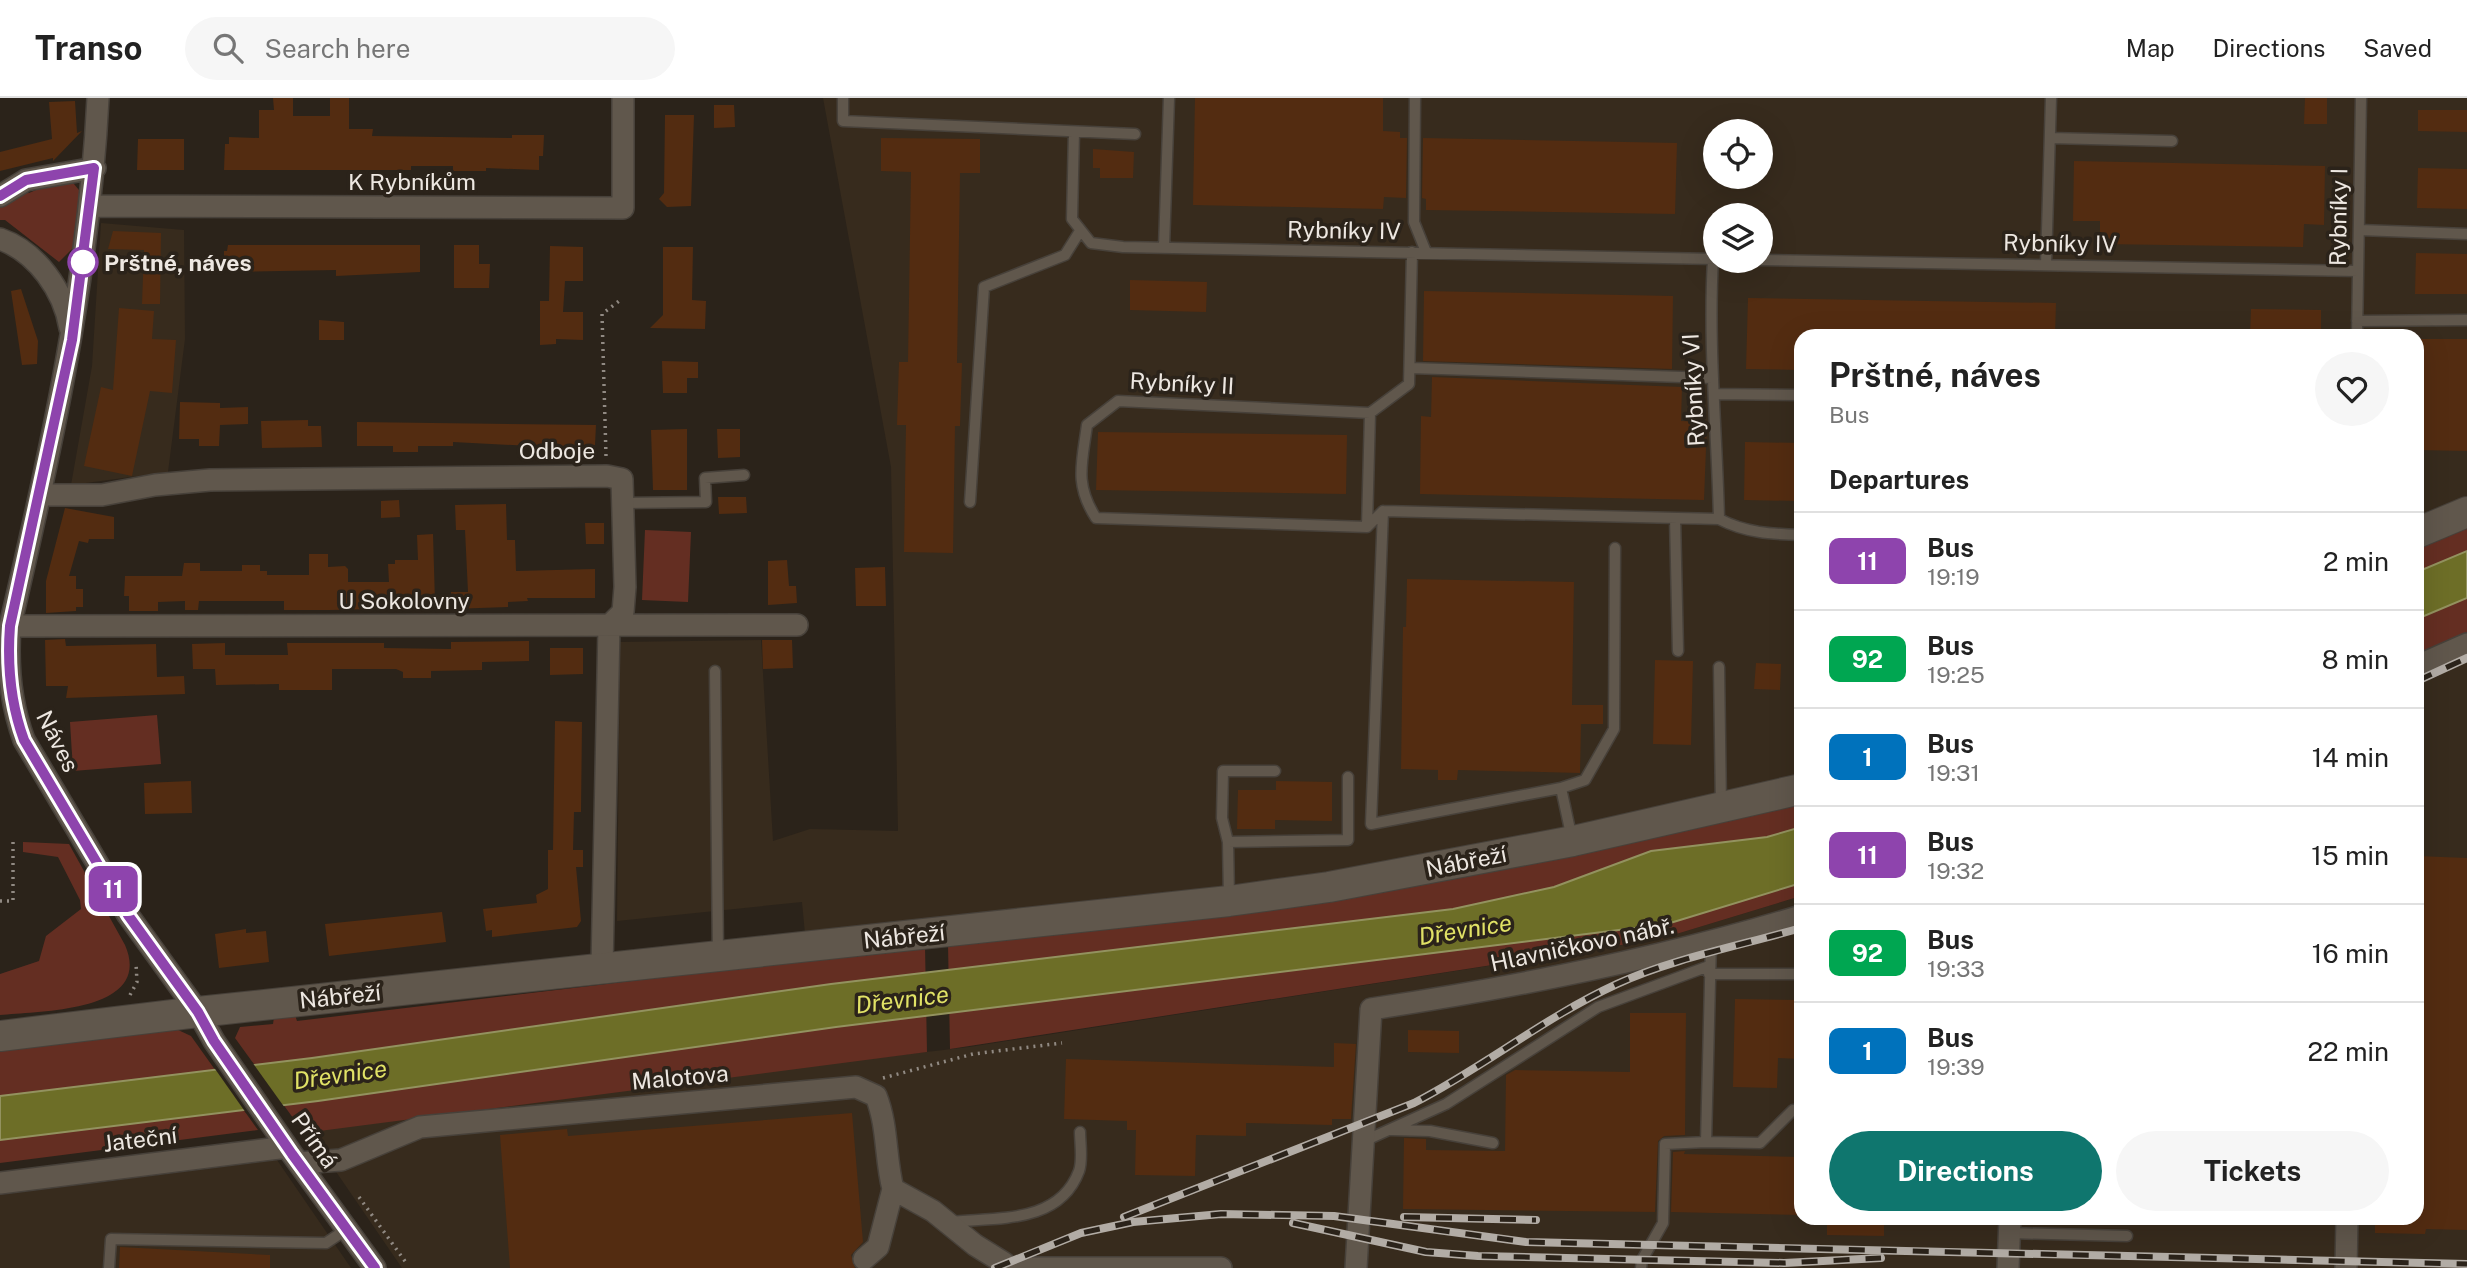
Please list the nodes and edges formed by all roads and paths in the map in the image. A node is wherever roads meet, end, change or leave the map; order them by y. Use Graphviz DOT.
graph roads {
  1 [pos="98,98"];
  2 [pos="623,98"];
  3 [pos="843,98"];
  4 [pos="1169,98"];
  5 [pos="1415,98"];
  6 [pos="2051,98"];
  7 [pos="2361,98"];
  8 [pos="1074,132"];
  9 [pos="1135,134"];
  10 [pos="2050,138"];
  11 [pos="2172,141"];
  12 [pos="94,168"];
  13 [pos="0,196"];
  14 [pos="91,205"];
  15 [pos="2360,230"];
  16 [pos="1080,231"];
  17 [pos="2467,234"];
  18 [pos="0,239"];
  19 [pos="1164,247"];
  20 [pos="1412,252"];
  21 [pos="1426,253"];
  22 [pos="1703,259"];
  23 [pos="1773,260"];
  24 [pos="2046,264"];
  25 [pos="2358,271"];
  26 [pos="1714,273"];
  27 [pos="619,301"];
  28 [pos="2467,320"];
  29 [pos="2357,321"];
  30 [pos="2357,329"];
  31 [pos="72,340"];
  32 [pos="1409,369"];
  33 [pos="1713,378"];
  34 [pos="1714,394"];
  35 [pos="1794,396"];
  36 [pos="1370,412"];
  37 [pos="744,475"];
  38 [pos="607,476"];
  39 [pos="41,495"];
  40 [pos="970,502"];
  41 [pos="622,503"];
  42 [pos="1383,511"];
  43 [pos="2467,512"];
  44 [pos="1675,519"];
  45 [pos="1719,519"];
  46 [pos="1367,527"];
  47 [pos="2424,530"];
  48 [pos="1794,534"];
  49 [pos="1615,548"];
  50 [pos="797,625"];
  51 [pos="10,626"];
  52 [pos="609,626"];
  53 [pos="2467,644"];
  54 [pos="1678,651"];
  55 [pos="2424,663"];
  56 [pos="1719,667"];
  57 [pos="715,671"];
  58 [pos="1275,771"];
  59 [pos="1348,778"];
  60 [pos="1561,788"];
  61 [pos="1794,791"];
  62 [pos="1721,810"];
  63 [pos="13,841"];
  64 [pos="1573,841"];
  65 [pos="1228,842"];
  66 [pos="0,901"];
  67 [pos="1229,901"];
  68 [pos="1794,918"];
  69 [pos="1711,942"];
  70 [pos="718,955"];
  71 [pos="136,961"];
  72 [pos="602,968"];
  73 [pos="1709,970"];
  74 [pos="1794,975"];
  75 [pos="127,1000"];
  76 [pos="198,1012"];
  77 [pos="0,1036"];
  78 [pos="214,1041"];
  79 [pos="1062,1043"];
  80 [pos="856,1087"];
  81 [pos="1794,1110"];
  82 [pos="1386,1130"];
  83 [pos="1080,1132"];
  84 [pos="1362,1142"];
  85 [pos="1706,1142"];
  86 [pos="1493,1143"];
  87 [pos="287,1147"];
  88 [pos="0,1183"];
  89 [pos="893,1189"];
  90 [pos="359,1197"];
  91 [pos="946,1222"];
  92 [pos="2009,1225"];
  93 [pos="2347,1225"];
  94 [pos="347,1229"];
  95 [pos="2127,1236"];
  96 [pos="864,1259"];
  97 [pos="407,1264"];
  98 [pos="1031,1267"];
  99 [pos="109,1268"];
  100 [pos="375,1268"];
  101 [pos="1003,1268"];
  102 [pos="1221,1268"];
  103 [pos="1356,1268"];
  104 [pos="1641,1268"];
  105 [pos="2008,1268"];
  106 [pos="2346,1268"];
  1 -- 12 [label="street, Náves"];
  2 -- 14 [label="street, K Rybníkům"];
  3 -- 8 [label="lane"];
  4 -- 19 [label="lane"];
  5 -- 21 [label="lane"];
  6 -- 10 [label="lane"];
  7 -- 15 [label="lane, Rybníky I"];
  8 -- 9 [label="lane"];
  8 -- 16 [label="lane"];
  10 -- 11 [label="lane"];
  10 -- 24 [label="lane"];
  12 -- 13 [label="street"];
  12 -- 14 [label="street, Náves"];
  14 -- 31 [label="street, Náves"];
  15 -- 17 [label="lane"];
  15 -- 25 [label="lane, Rybníky I"];
  16 -- 19 [label="lane, Rybníky IV"];
  16 -- 40 [label="lane"];
  18 -- 31 [label="street, Náves"];
  19 -- 20 [label="lane, Rybníky IV"];
  20 -- 21 [label="lane, Rybníky IV"];
  20 -- 32 [label="lane"];
  21 -- 22 [label="lane, Rybníky IV"];
  23 -- 24 [label="lane, Rybníky IV"];
  24 -- 25 [label="lane, Rybníky IV"];
  25 -- 29 [label="lane, Rybníky I"];
  26 -- 33 [label="lane, Rybníky VI"];
  27 -- 38 [label="path"];
  28 -- 29 [label="lane"];
  29 -- 30 [label="lane, Rybníky I"];
  31 -- 39 [label="street, Náves"];
  32 -- 33 [label="lane"];
  32 -- 36 [label="lane"];
  33 -- 34 [label="lane, Rybníky VI"];
  34 -- 35 [label="lane"];
  34 -- 45 [label="lane, Rybníky VI"];
  36 -- 46 [label="lane"];
  36 -- 46 [label="lane, Rybníky II"];
  37 -- 41 [label="lane"];
  38 -- 39 [label="street, Odboje"];
  38 -- 41 [label="street, Odboje"];
  39 -- 51 [label="street, Náves"];
  41 -- 52 [label="street, Odboje"];
  42 -- 44 [label="lane"];
  42 -- 46 [label="lane"];
  42 -- 60 [label="lane"];
  43 -- 47 [label="street"];
  44 -- 45 [label="lane"];
  44 -- 54 [label="lane"];
  45 -- 48 [label="lane"];
  49 -- 60 [label="lane"];
  50 -- 52 [label="street, U Sokolovny"];
  51 -- 52 [label="street, U Sokolovny"];
  51 -- 76 [label="street, Náves"];
  52 -- 72 [label="street, Odboje"];
  53 -- 55 [label="street"];
  56 -- 62 [label="lane"];
  57 -- 70 [label="lane"];
  58 -- 65 [label="lane"];
  59 -- 65 [label="lane"];
  60 -- 64 [label="lane"];
  61 -- 62 [label="street, Nábřeží"];
  62 -- 64 [label="street, Nábřeží"];
  63 -- 66 [label="path"];
  64 -- 67 [label="street, Nábřeží"];
  65 -- 67 [label="lane"];
  67 -- 70 [label="street, Nábřeží"];
  68 -- 69 [label="street, Hlavničkovo nábř."];
  69 -- 73 [label="lane"];
  69 -- 84 [label="street, Hlavničkovo nábř."];
  70 -- 72 [label="street, Nábřeží"];
  71 -- 75 [label="path"];
  72 -- 76 [label="street, Nábřeží"];
  73 -- 74 [label="lane"];
  73 -- 82 [label="lane"];
  73 -- 85 [label="lane"];
  76 -- 77 [label="street, Nábřeží"];
  76 -- 78 [label="street, Náves"];
  78 -- 87 [label="street, Přímá"];
  79 -- 80 [label="path"];
  80 -- 87 [label="street, Malotova"];
  80 -- 89 [label="street"];
  81 -- 85 [label="lane"];
  82 -- 84 [label="lane"];
  82 -- 86 [label="lane"];
  83 -- 91 [label="lane"];
  84 -- 103 [label="street"];
  85 -- 104 [label="lane"];
  87 -- 88 [label="street, Jateční"];
  87 -- 94 [label="street, Přímá"];
  89 -- 91 [label="street"];
  89 -- 96 [label="street"];
  90 -- 97 [label="path"];
  91 -- 101 [label="street"];
  92 -- 95 [label="lane"];
  92 -- 105 [label="street"];
  93 -- 106 [label="street"];
  94 -- 99 [label="lane"];
  94 -- 100 [label="street, Přímá"];
  98 -- 102 [label="street"];
}
